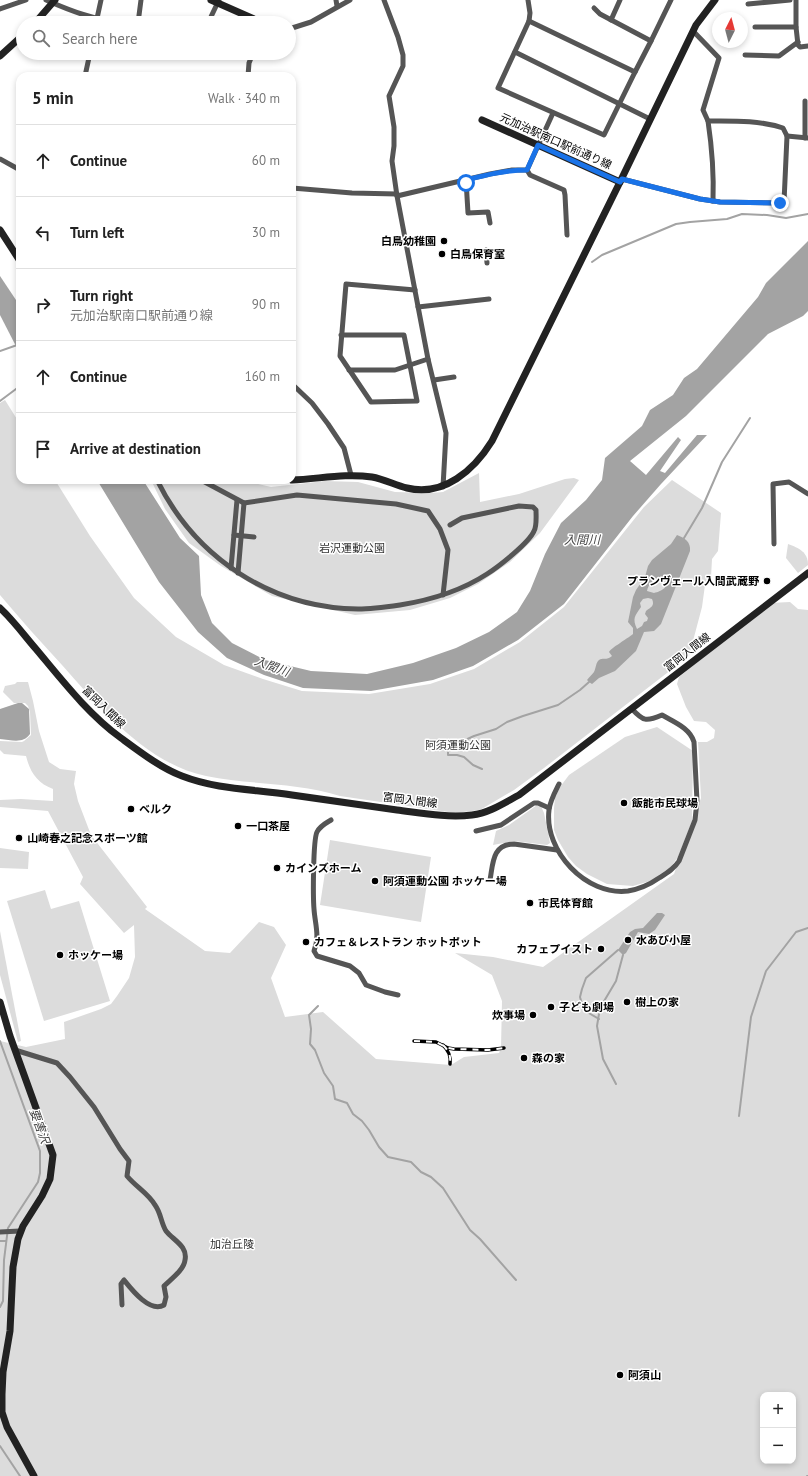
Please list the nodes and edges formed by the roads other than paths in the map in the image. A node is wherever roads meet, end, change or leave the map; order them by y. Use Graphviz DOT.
graph roads {
  1 [pos="26,0"];
  2 [pos="100,0"];
  3 [pos="141,0"];
  4 [pos="336,0"];
  5 [pos="350,0"];
  6 [pos="384,0"];
  7 [pos="528,0"];
  8 [pos="620,0"];
  9 [pos="671,0"];
  10 [pos="790,0"];
  11 [pos="796,0"];
  12 [pos="51,1"];
  13 [pos="216,1"];
  14 [pos="711,2"];
  15 [pos="748,4"];
  16 [pos="337,6"];
  17 [pos="594,8"];
  18 [pos="0,9"];
  19 [pos="40,16"];
  20 [pos="84,16"];
  21 [pos="98,16"];
  22 [pos="139,16"];
  23 [pos="211,16"];
  24 [pos="248,16"];
  25 [pos="611,20"];
  26 [pos="530,21"];
  27 [pos="296,27"];
  28 [pos="755,27"];
  29 [pos="796,27"];
  30 [pos="693,31"];
  31 [pos="16,41"];
  32 [pos="651,41"];
  33 [pos="798,42"];
  34 [pos="808,46"];
  35 [pos="515,52"];
  36 [pos="745,55"];
  37 [pos="0,56"];
  38 [pos="88,60"];
  39 [pos="250,60"];
  40 [pos="86,72"];
  41 [pos="248,72"];
  42 [pos="635,72"];
  43 [pos="805,101"];
  44 [pos="619,104"];
  45 [pos="553,113"];
  46 [pos="650,119"];
  47 [pos="482,120"];
  48 [pos="708,121"];
  49 [pos="787,136"];
  50 [pos="806,138"];
  51 [pos="538,145"];
  52 [pos="0,159"];
  53 [pos="16,168"];
  54 [pos="527,170"];
  55 [pos="466,180"];
  56 [pos="621,180"];
  57 [pos="296,188"];
  58 [pos="397,195"];
  59 [pos="713,201"];
  60 [pos="490,223"];
  61 [pos="0,230"];
  62 [pos="567,234"];
  63 [pos="486,250"];
  64 [pos="16,255"];
  65 [pos="487,263"];
  66 [pos="415,290"];
  67 [pos="489,299"];
  68 [pos="418,307"];
  69 [pos="342,335"];
  70 [pos="428,359"];
  71 [pos="410,365"];
  72 [pos="349,370"];
  73 [pos="454,377"];
  74 [pos="434,380"];
  75 [pos="296,389"];
  76 [pos="351,476"];
  77 [pos="296,480"];
  78 [pos="159,484"];
  79 [pos="208,484"];
  80 [pos="443,486"];
  81 [pos="808,494"];
  82 [pos="237,500"];
  83 [pos="244,503"];
  84 [pos="450,525"];
  85 [pos="234,534"];
  86 [pos="241,535"];
  87 [pos="254,537"];
  88 [pos="774,544"];
  89 [pos="230,568"];
  90 [pos="238,573"];
  91 [pos="808,573"];
  92 [pos="443,595"];
  93 [pos="0,608"];
  94 [pos="632,708"];
  95 [pos="559,784"];
  96 [pos="549,808"];
  97 [pos="331,820"];
  98 [pos="476,831"];
  99 [pos="557,850"];
  100 [pos="490,880"];
  101 [pos="398,995"];
  102 [pos="0,1002"];
  103 [pos="15,1050"];
  104 [pos="20,1231"];
  105 [pos="2,1232"];
  106 [pos="122,1305"];
  107 [pos="34,1476"];
  1 -- 18 [label="street"];
  2 -- 21 [label="street"];
  3 -- 22 [label="street"];
  4 -- 16 [label="street"];
  5 -- 16 [label="street"];
  6 -- 58 [label="street"];
  7 -- 26 [label="street"];
  8 -- 25 [label="street"];
  9 -- 32 [label="street"];
  10 -- 15 [label="street"];
  11 -- 29 [label="street"];
  12 -- 19 [label="street"];
  12 -- 20 [label="street"];
  13 -- 23 [label="street"];
  13 -- 24 [label="street"];
  14 -- 30 [label="street"];
  16 -- 27 [label="street"];
  17 -- 25 [label="street"];
  25 -- 32 [label="street"];
  26 -- 35 [label="street"];
  26 -- 42 [label="street"];
  28 -- 29 [label="street"];
  29 -- 33 [label="street"];
  30 -- 46 [label="street"];
  30 -- 48 [label="street"];
  31 -- 37 [label="street"];
  32 -- 42 [label="street"];
  33 -- 34 [label="street"];
  33 -- 36 [label="street"];
  35 -- 44 [label="street"];
  35 -- 45 [label="street"];
  38 -- 40 [label="street"];
  39 -- 41 [label="street"];
  42 -- 44 [label="street"];
  43 -- 50 [label="street"];
  44 -- 45 [label="street"];
  44 -- 46 [label="street"];
  45 -- 51 [label="street"];
  46 -- 56 [label="street"];
  47 -- 51 [label="street, 元加治駅南口駅前通り線"];
  48 -- 49 [label="street"];
  48 -- 59 [label="street"];
  49 -- 50 [label="street"];
  49 -- 59 [label="street"];
  51 -- 54 [label="street"];
  51 -- 56 [label="street, 元加治駅南口駅前通り線"];
  52 -- 53 [label="street"];
  54 -- 55 [label="street"];
  54 -- 62 [label="street"];
  55 -- 58 [label="street"];
  55 -- 60 [label="street"];
  56 -- 59 [label="street"];
  56 -- 80 [label="street"];
  57 -- 58 [label="street"];
  58 -- 66 [label="street"];
  61 -- 64 [label="street"];
  63 -- 65 [label="street"];
  66 -- 68 [label="street"];
  66 -- 69 [label="street"];
  67 -- 68 [label="street"];
  68 -- 70 [label="street"];
  69 -- 71 [label="street"];
  69 -- 72 [label="street"];
  70 -- 71 [label="street"];
  70 -- 74 [label="street"];
  71 -- 72 [label="street"];
  71 -- 72 [label="street"];
  73 -- 74 [label="street"];
  74 -- 80 [label="street"];
  75 -- 76 [label="street"];
  76 -- 77 [label="street"];
  76 -- 80 [label="street"];
  78 -- 89 [label="street"];
  79 -- 82 [label="street"];
  81 -- 88 [label="street"];
  82 -- 83 [label="street"];
  82 -- 85 [label="street"];
  83 -- 86 [label="street"];
  83 -- 92 [label="street"];
  84 -- 92 [label="street"];
  85 -- 86 [label="street"];
  85 -- 89 [label="street"];
  86 -- 87 [label="street"];
  86 -- 90 [label="street"];
  89 -- 90 [label="street"];
  90 -- 92 [label="street"];
  91 -- 94 [label="street, 富岡入間線"];
  93 -- 94 [label="street, 富岡入間線"];
  94 -- 99 [label="street"];
  95 -- 96 [label="street"];
  96 -- 98 [label="street"];
  96 -- 99 [label="street"];
  97 -- 101 [label="street"];
  99 -- 100 [label="street"];
  102 -- 103 [label="street"];
  103 -- 104 [label="street"];
  103 -- 106 [label="street"];
  104 -- 105 [label="street"];
  104 -- 107 [label="street"];
}
